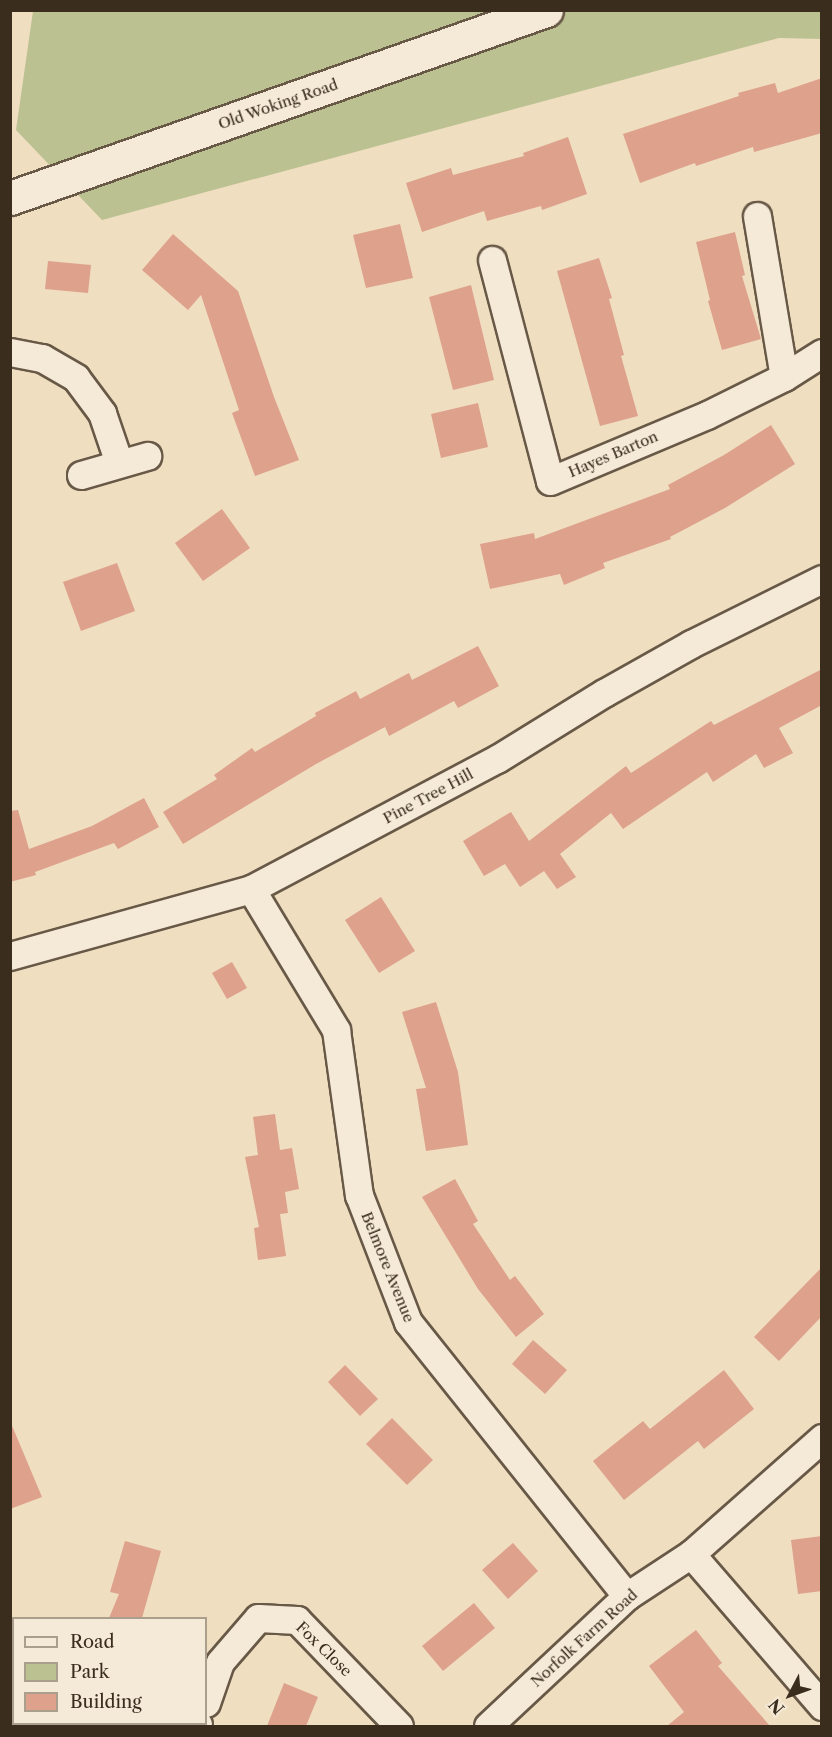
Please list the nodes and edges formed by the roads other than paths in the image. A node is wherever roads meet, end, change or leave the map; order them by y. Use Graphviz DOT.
graph roads {
  1 [pos="546,10"];
  2 [pos="10,198"];
  3 [pos="757,216"];
  4 [pos="492,260"];
  5 [pos="10,352"];
  6 [pos="822,353"];
  7 [pos="784,376"];
  8 [pos="147,456"];
  9 [pos="118,463"];
  10 [pos="81,475"];
  11 [pos="822,579"];
  12 [pos="251,889"];
  13 [pos="10,956"];
  14 [pos="822,1438"];
  15 [pos="691,1554"];
  16 [pos="627,1596"];
  17 [pos="207,1700"];
  18 [pos="822,1706"];
  19 [pos="399,1726"];
  20 [pos="488,1726"];
  1 -- 2 [label="main road, Old Woking Road"];
  3 -- 7 [label="street"];
  4 -- 7 [label="street, Hayes Barton"];
  5 -- 9 [label="street"];
  6 -- 7 [label="street, Hayes Barton"];
  8 -- 9 [label="street"];
  9 -- 10 [label="street"];
  11 -- 12 [label="street, Pine Tree Hill"];
  12 -- 13 [label="street, Pine Tree Hill"];
  12 -- 16 [label="street, Belmore Avenue"];
  14 -- 15 [label="street, Norfolk Farm Road"];
  15 -- 16 [label="street, Norfolk Farm Road"];
  15 -- 18 [label="street"];
  16 -- 20 [label="street, Norfolk Farm Road"];
  17 -- 19 [label="street, Fox Close"];
}
